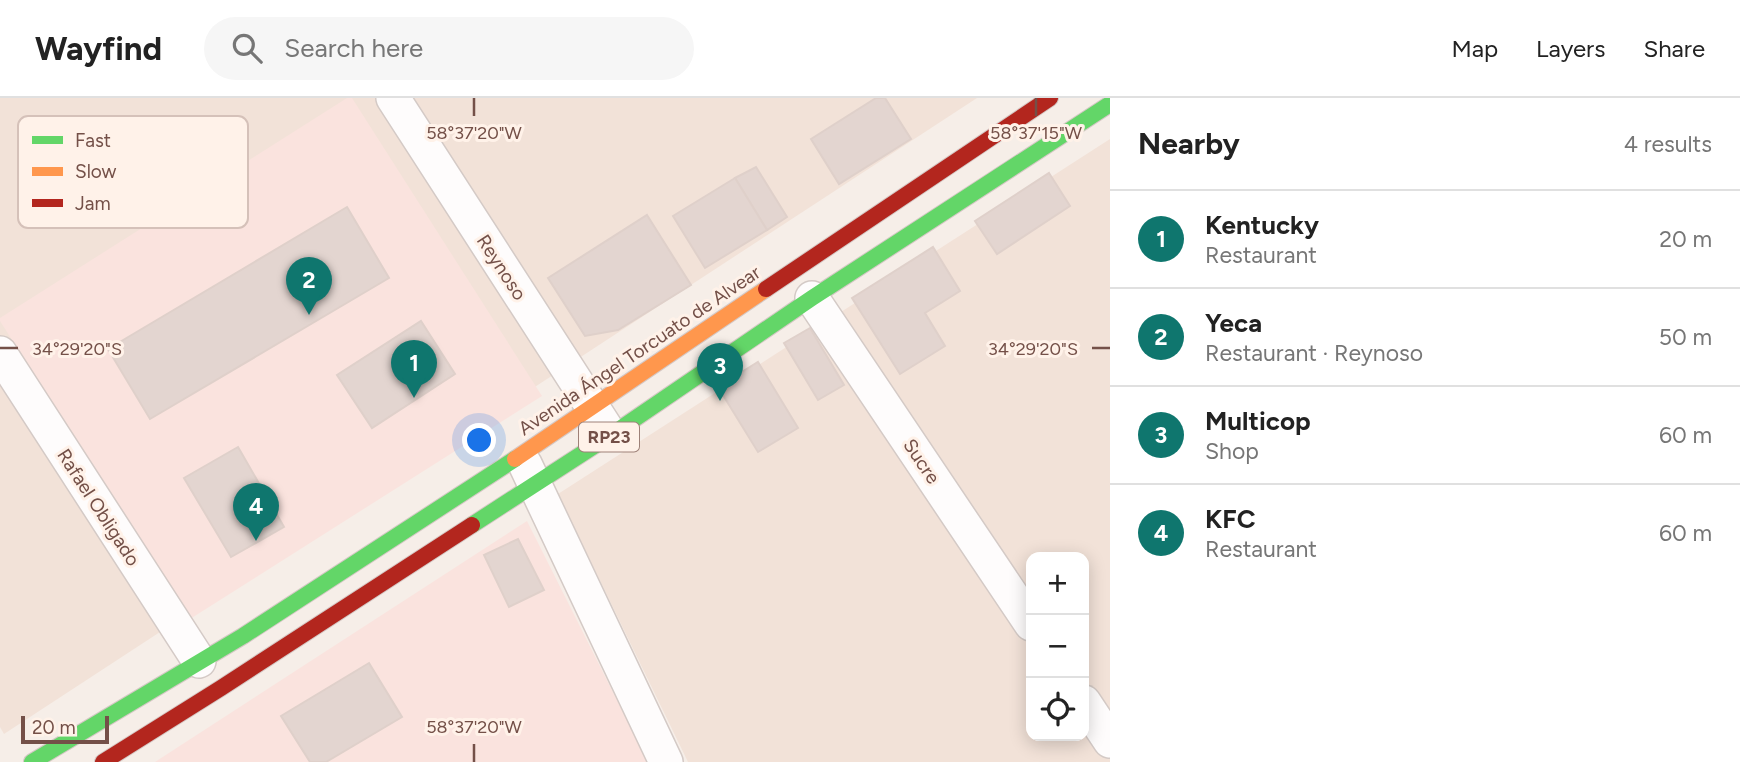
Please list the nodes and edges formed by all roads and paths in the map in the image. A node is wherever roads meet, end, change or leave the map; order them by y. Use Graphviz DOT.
graph roads {
  1 [pos="393,98"];
  2 [pos="1050,98"];
  3 [pos="1110,104"];
  4 [pos="812,298"];
  5 [pos="0,353"];
  6 [pos="592,405"];
  7 [pos="611,435"];
  8 [pos="520,455"];
  9 [pos="535,485"];
  10 [pos="1026,617"];
  11 [pos="199,661"];
  12 [pos="1089,710"];
  13 [pos="1110,741"];
  14 [pos="32,762"];
  15 [pos="103,762"];
  16 [pos="666,762"];
  1 -- 6 [label="street, Reynoso"];
  2 -- 6 [label="main road, Avenida Ángel Torcuato de Alvear / RP23"];
  3 -- 4 [label="main road, RP23"];
  4 -- 7 [label="main road, RP23"];
  4 -- 10 [label="street, Sucre"];
  5 -- 11 [label="street, Rafael Obligado"];
  6 -- 7 [label="street, Reynoso"];
  6 -- 8 [label="main road, Avenida Ángel Torcuato de Alvear / RP23"];
  7 -- 9 [label="main road, RP23"];
  8 -- 9 [label="street"];
  8 -- 11 [label="main road, Avenida Ángel Torcuato de Alvear / RP23"];
  9 -- 15 [label="main road, RP23"];
  9 -- 16 [label="street"];
  11 -- 14 [label="main road, Avenida Ángel Torcuato de Alvear / RP23"];
  12 -- 13 [label="street"];
}
